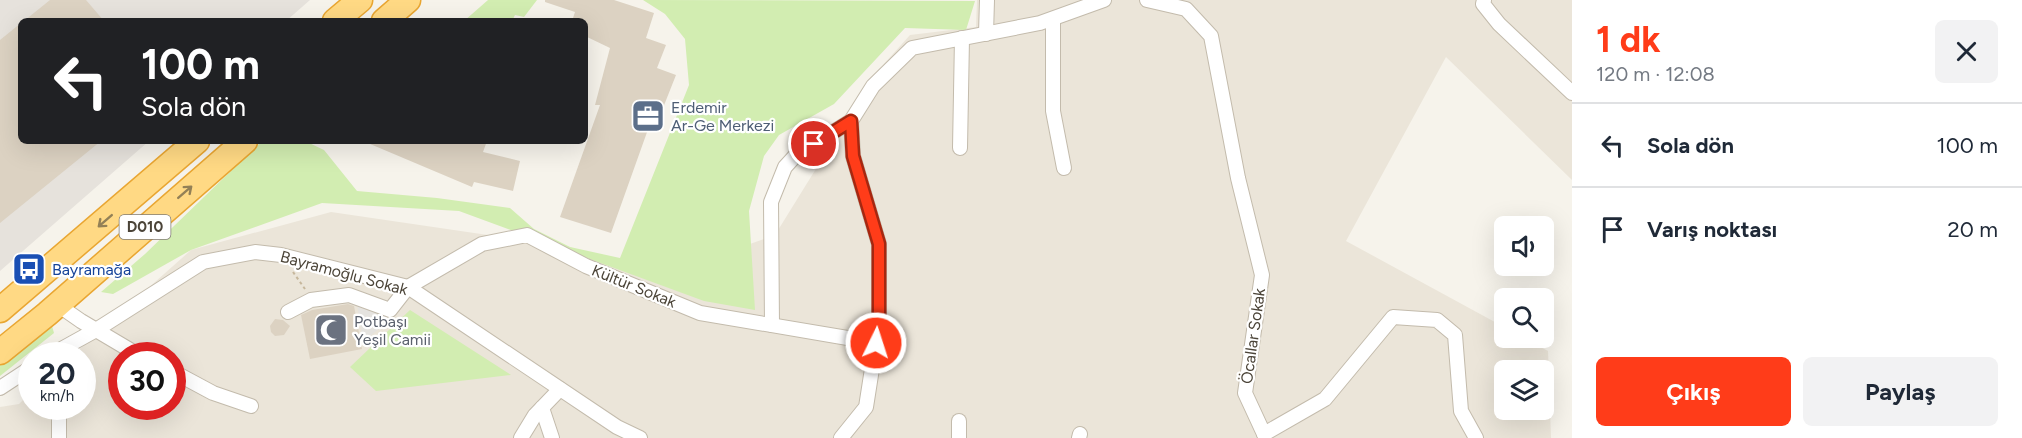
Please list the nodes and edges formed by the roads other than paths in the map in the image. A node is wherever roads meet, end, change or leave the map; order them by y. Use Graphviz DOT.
graph roads {
  1 [pos="360,0"];
  2 [pos="408,0"];
  3 [pos="987,0"];
  4 [pos="1104,0"];
  5 [pos="1147,0"];
  6 [pos="1484,0"];
  7 [pos="339,18"];
  8 [pos="387,18"];
  9 [pos="1053,19"];
  10 [pos="986,34"];
  11 [pos="962,38"];
  12 [pos="1572,93"];
  13 [pos="851,121"];
  14 [pos="194,144"];
  15 [pos="242,144"];
  16 [pos="960,148"];
  17 [pos="1064,168"];
  18 [pos="408,287"];
  19 [pos="58,305"];
  20 [pos="0,310"];
  21 [pos="288,312"];
  22 [pos="772,325"];
  23 [pos="96,330"];
  24 [pos="76,342"];
  25 [pos="116,342"];
  26 [pos="876,343"];
  27 [pos="0,352"];
  28 [pos="18,376"];
  29 [pos="186,379"];
  30 [pos="0,388"];
  31 [pos="560,389"];
  32 [pos="251,406"];
  33 [pos="542,408"];
  34 [pos="59,420"];
  35 [pos="960,420"];
  36 [pos="1263,436"];
  37 [pos="59,438"];
  38 [pos="521,438"];
  39 [pos="552,438"];
  40 [pos="640,438"];
  41 [pos="842,438"];
  42 [pos="958,438"];
  43 [pos="1476,438"];
  1 -- 7 [label="highway"];
  2 -- 8 [label="highway"];
  3 -- 10 [label="street"];
  4 -- 9 [label="street"];
  5 -- 36 [label="street, Öcallar Sokak"];
  6 -- 12 [label="street"];
  9 -- 10 [label="street"];
  9 -- 17 [label="street"];
  10 -- 11 [label="street"];
  11 -- 13 [label="street"];
  11 -- 16 [label="street"];
  13 -- 22 [label="street"];
  13 -- 26 [label="street"];
  14 -- 20 [label="highway, D010, one-way"];
  19 -- 15 [label="highway, D010, one-way"];
  18 -- 21 [label="street"];
  18 -- 22 [label="street, Kültür Sokak"];
  18 -- 23 [label="street, Bayramoğlu Sokak"];
  18 -- 31 [label="street, Bayramoğlu Sokak"];
  19 -- 23 [label="street"];
  19 -- 27 [label="highway, D010"];
  22 -- 26 [label="street, Kültür Sokak"];
  23 -- 24 [label="street, Bayramoğlu Sokak"];
  23 -- 25 [label="street"];
  26 -- 41 [label="street"];
  28 -- 30 [label="street"];
  29 -- 32 [label="street"];
  31 -- 33 [label="street"];
  31 -- 40 [label="street, Bayramoğlu Sokak"];
  33 -- 38 [label="street"];
  33 -- 39 [label="street"];
  34 -- 37 [label="street"];
  35 -- 42 [label="street"];
  36 -- 43 [label="street, Öcallar Sokak"];
}
